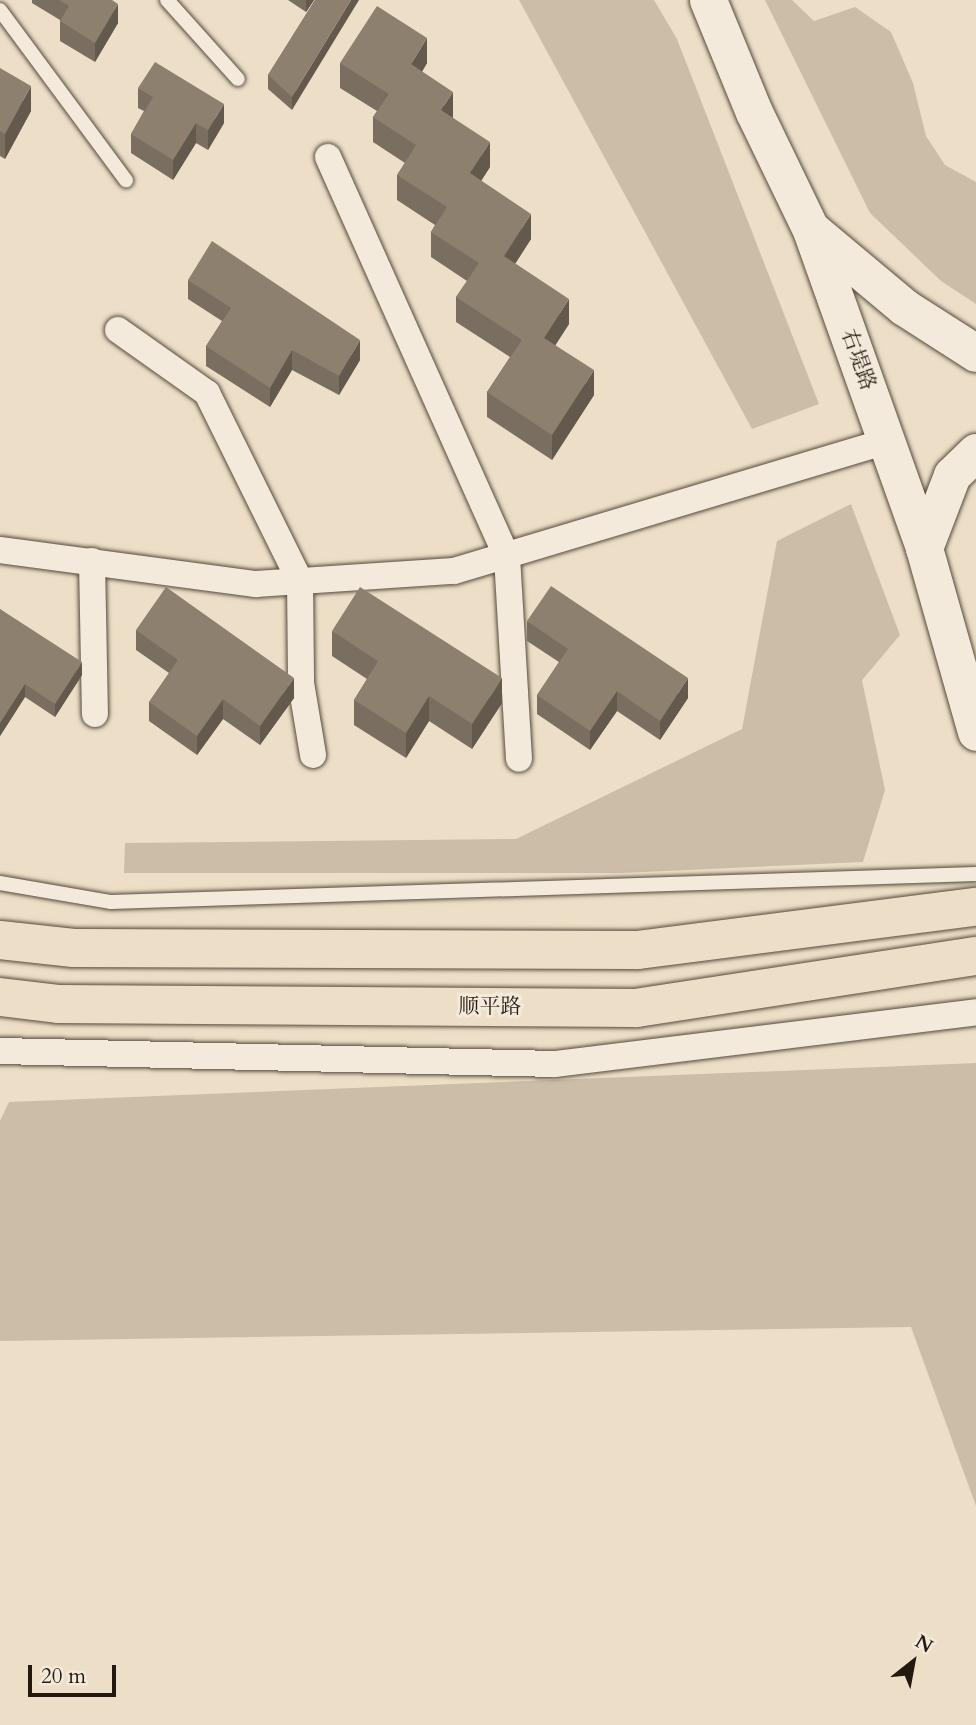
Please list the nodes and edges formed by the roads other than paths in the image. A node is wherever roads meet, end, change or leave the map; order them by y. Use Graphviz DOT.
graph roads {
  1 [pos="167,0"];
  2 [pos="708,0"];
  3 [pos="0,10"];
  4 [pos="238,79"];
  5 [pos="328,157"];
  6 [pos="126,180"];
  7 [pos="811,230"];
  8 [pos="118,330"];
  9 [pos="976,353"];
  10 [pos="887,441"];
  11 [pos="976,452"];
  12 [pos="924,548"];
  13 [pos="0,550"];
  14 [pos="508,556"];
  15 [pos="92,561"];
  16 [pos="300,581"];
  17 [pos="95,714"];
  18 [pos="976,732"];
  19 [pos="313,755"];
  20 [pos="519,759"];
  21 [pos="976,874"];
  22 [pos="0,883"];
  23 [pos="976,907"];
  24 [pos="0,940"];
  25 [pos="976,956"];
  26 [pos="3,1004"];
  27 [pos="976,1012"];
  28 [pos="0,1051"];
  1 -- 4 [label="lane"];
  2 -- 7 [label="main road, 右堤路"];
  3 -- 6 [label="lane"];
  5 -- 14 [label="street"];
  7 -- 9 [label="main road"];
  7 -- 10 [label="main road, 右堤路"];
  8 -- 16 [label="street"];
  10 -- 12 [label="main road, 右堤路"];
  10 -- 14 [label="street"];
  11 -- 12 [label="main road"];
  12 -- 18 [label="main road, 右堤路"];
  13 -- 15 [label="street"];
  14 -- 16 [label="street"];
  14 -- 20 [label="street"];
  15 -- 16 [label="street"];
  15 -- 17 [label="street"];
  16 -- 19 [label="street"];
  21 -- 22 [label="lane"];
  23 -- 24 [label="main road"];
  25 -- 26 [label="main road, 顺平路"];
  27 -- 28 [label="street"];
}
